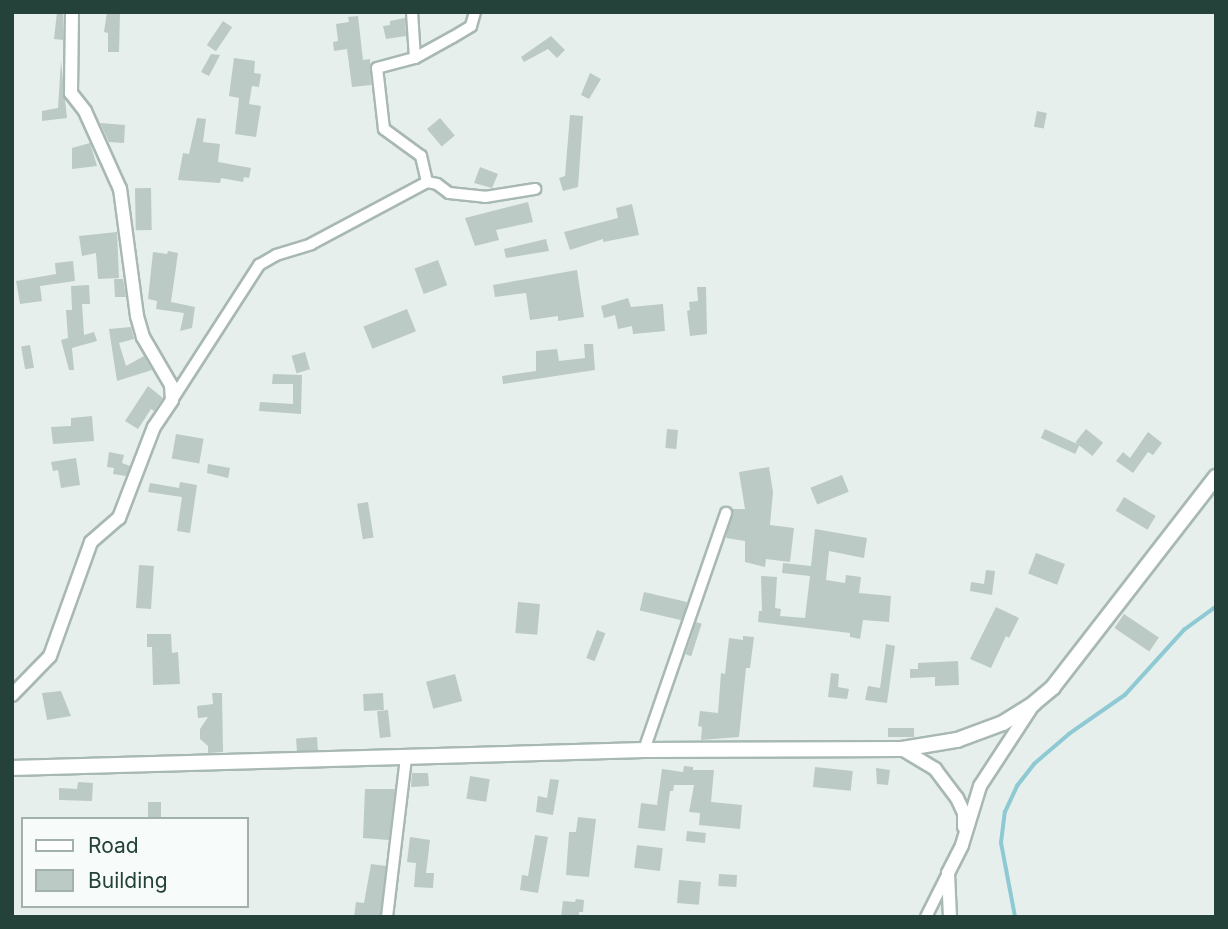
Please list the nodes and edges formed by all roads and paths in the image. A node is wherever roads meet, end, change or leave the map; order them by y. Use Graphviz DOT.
graph roads {
  1 [pos="72,12"];
  2 [pos="412,12"];
  3 [pos="475,12"];
  4 [pos="415,58"];
  5 [pos="427,182"];
  6 [pos="535,190"];
  7 [pos="172,400"];
  8 [pos="1216,477"];
  9 [pos="726,513"];
  10 [pos="12,695"];
  11 [pos="1033,704"];
  12 [pos="902,749"];
  13 [pos="644,750"];
  14 [pos="406,758"];
  15 [pos="13,763"];
  16 [pos="961,845"];
  17 [pos="948,873"];
  18 [pos="387,917"];
  19 [pos="926,917"];
  20 [pos="950,917"];
  1 -- 7 [label="street"];
  2 -- 4 [label="street"];
  3 -- 4 [label="street"];
  4 -- 5 [label="street"];
  5 -- 6 [label="street"];
  5 -- 7 [label="street"];
  7 -- 10 [label="street"];
  8 -- 11 [label="main road"];
  9 -- 13 [label="street"];
  11 -- 12 [label="main road"];
  11 -- 16 [label="street"];
  12 -- 13 [label="main road"];
  12 -- 16 [label="street"];
  13 -- 14 [label="main road"];
  14 -- 15 [label="main road"];
  14 -- 18 [label="street"];
  16 -- 17 [label="street"];
  17 -- 19 [label="street"];
  17 -- 20 [label="street"];
}
